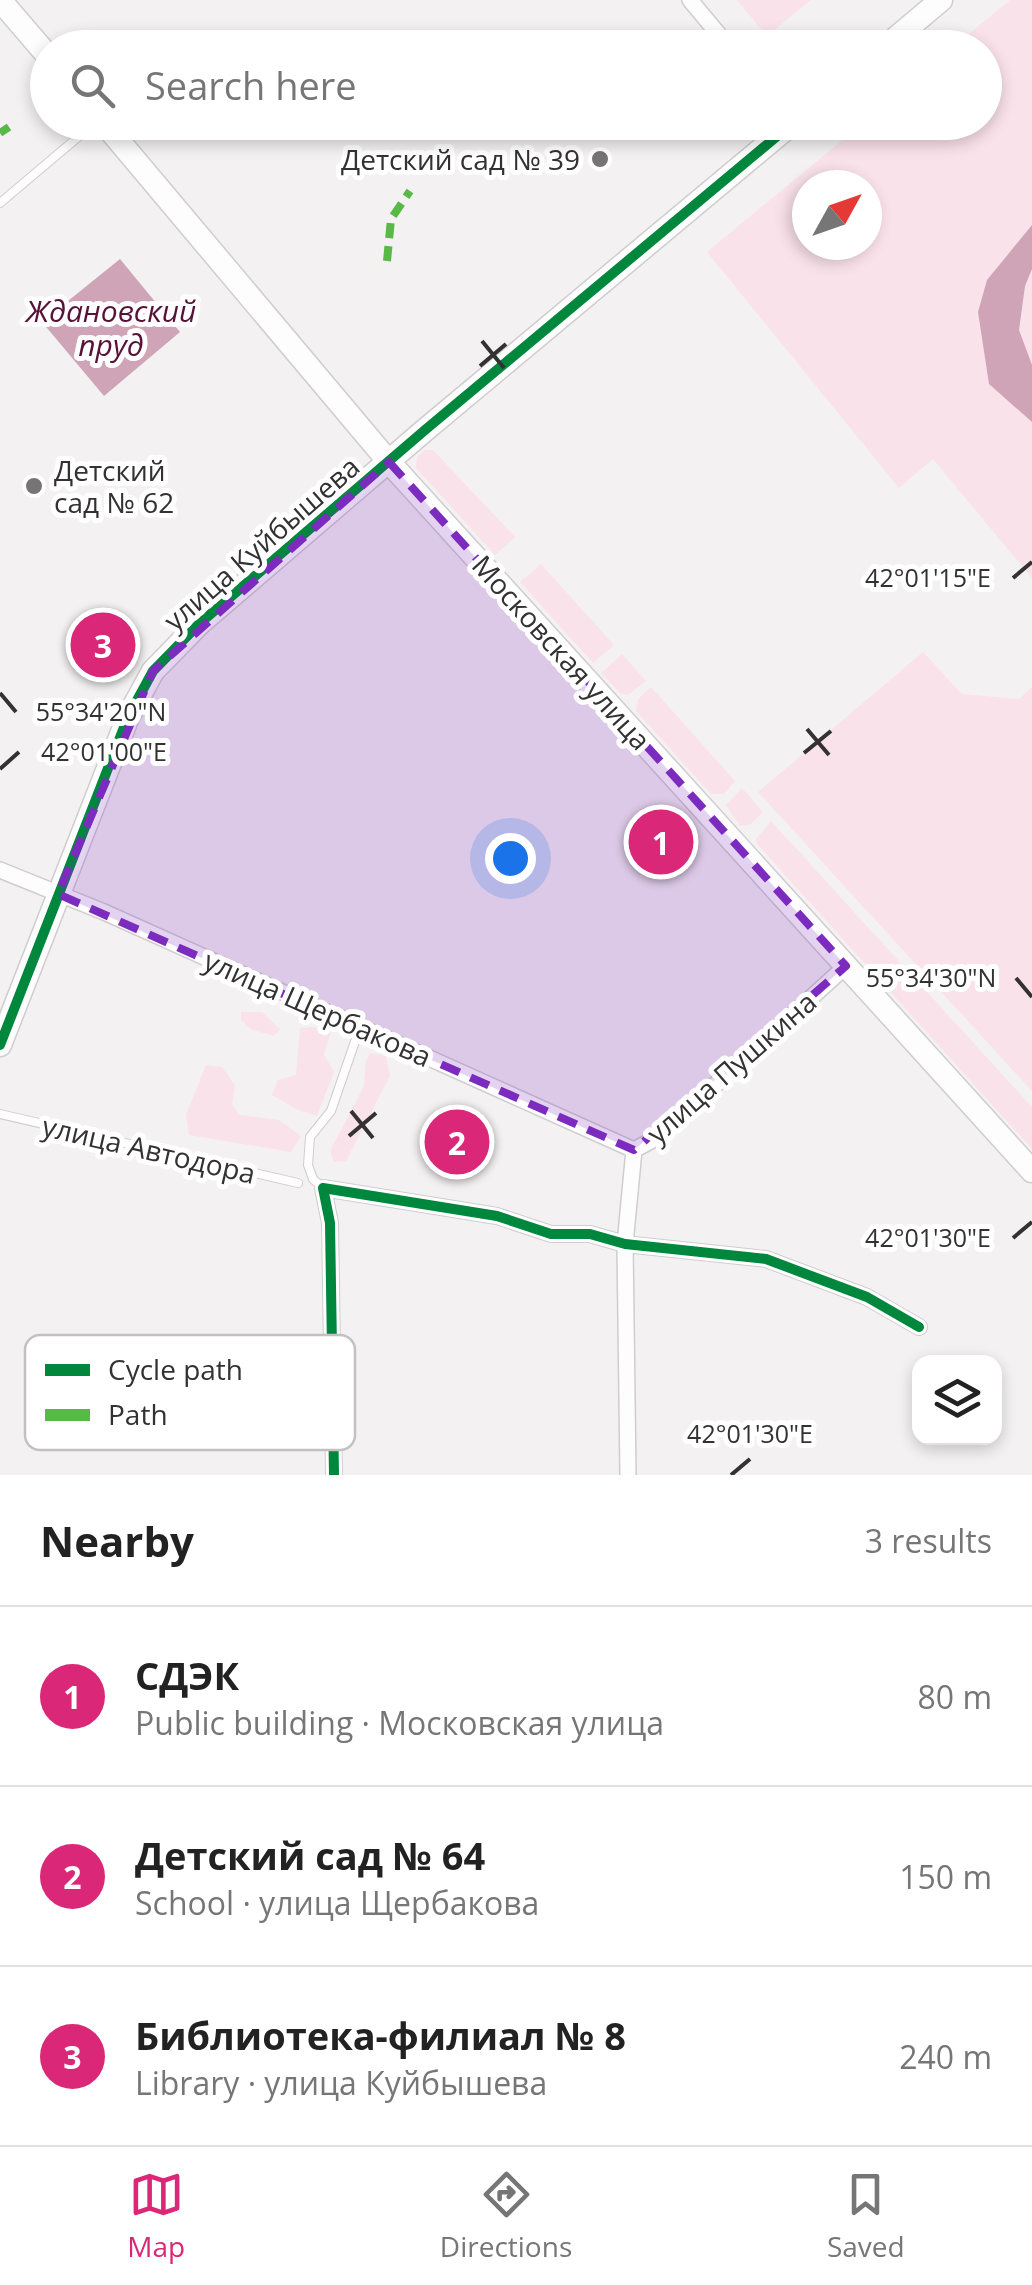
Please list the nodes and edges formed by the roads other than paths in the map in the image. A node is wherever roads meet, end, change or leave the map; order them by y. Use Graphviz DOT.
graph roads {
  1 [pos="690,0"];
  2 [pos="941,0"];
  3 [pos="6,2"];
  4 [pos="715,30"];
  5 [pos="905,30"];
  6 [pos="30,33"];
  7 [pos="78,140"];
  8 [pos="115,140"];
  9 [pos="773,140"];
  10 [pos="0,203"];
  11 [pos="389,462"];
  12 [pos="0,870"];
  13 [pos="58,894"];
  14 [pos="846,966"];
  15 [pos="360,1026"];
  16 [pos="0,1045"];
  17 [pos="0,1114"];
  18 [pos="634,1150"];
  19 [pos="1032,1171"];
  20 [pos="298,1183"];
  21 [pos="323,1188"];
  22 [pos="625,1244"];
  23 [pos="919,1327"];
  24 [pos="332,1335"];
  25 [pos="334,1450"];
  26 [pos="334,1475"];
  27 [pos="628,1475"];
  1 -- 4 [label="street"];
  2 -- 5 [label="main road"];
  3 -- 6 [label="main road"];
  7 -- 10 [label="lane"];
  8 -- 11 [label="main road, Московская улица"];
  9 -- 11 [label="main road, улица Куйбышева"];
  11 -- 13 [label="main road, улица Куйбышева"];
  11 -- 14 [label="main road, Московская улица"];
  12 -- 13 [label="street, улица Щербакова"];
  13 -- 15 [label="street, улица Щербакова"];
  13 -- 16 [label="main road, улица Куйбышева"];
  14 -- 18 [label="street, улица Пушкина"];
  14 -- 19 [label="main road, Московская улица"];
  15 -- 18 [label="street, улица Щербакова"];
  15 -- 21 [label="lane"];
  17 -- 20 [label="lane, улица Автодора"];
  18 -- 22 [label="street, улица Пушкина"];
  21 -- 22 [label="street"];
  21 -- 24 [label="street"];
  22 -- 23 [label="street"];
  22 -- 27 [label="street, улица Пушкина"];
  25 -- 26 [label="street"];
}
